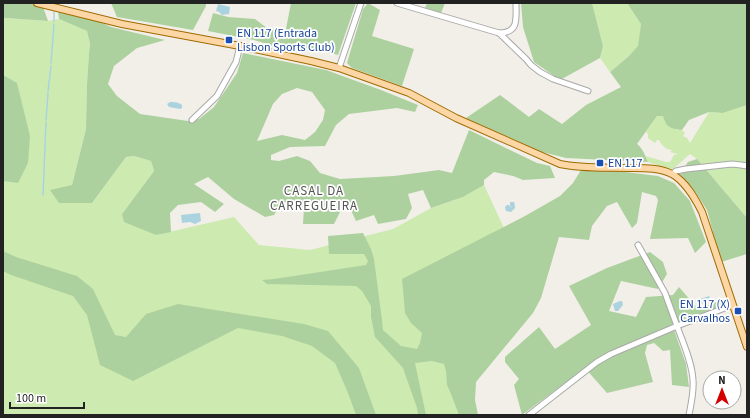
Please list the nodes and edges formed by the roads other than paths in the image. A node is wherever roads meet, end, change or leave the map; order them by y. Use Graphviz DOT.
graph roads {
  1 [pos="37,3"];
  2 [pos="361,3"];
  3 [pos="398,3"];
  4 [pos="516,3"];
  5 [pos="499,33"];
  6 [pos="240,46"];
  7 [pos="339,68"];
  8 [pos="588,91"];
  9 [pos="192,120"];
  10 [pos="747,166"];
  11 [pos="672,174"];
  12 [pos="638,245"];
  13 [pos="733,305"];
  14 [pos="677,326"];
  15 [pos="747,347"];
  16 [pos="529,415"];
  17 [pos="689,415"];
  1 -- 6 [label="main road"];
  2 -- 7 [label="street"];
  3 -- 5 [label="street"];
  4 -- 5 [label="street"];
  5 -- 8 [label="street"];
  6 -- 7 [label="main road"];
  6 -- 9 [label="street"];
  7 -- 11 [label="main road"];
  10 -- 11 [label="street"];
  11 -- 13 [label="main road"];
  12 -- 14 [label="street"];
  13 -- 14 [label="street"];
  13 -- 15 [label="main road"];
  14 -- 16 [label="street"];
  14 -- 17 [label="street"];
}
